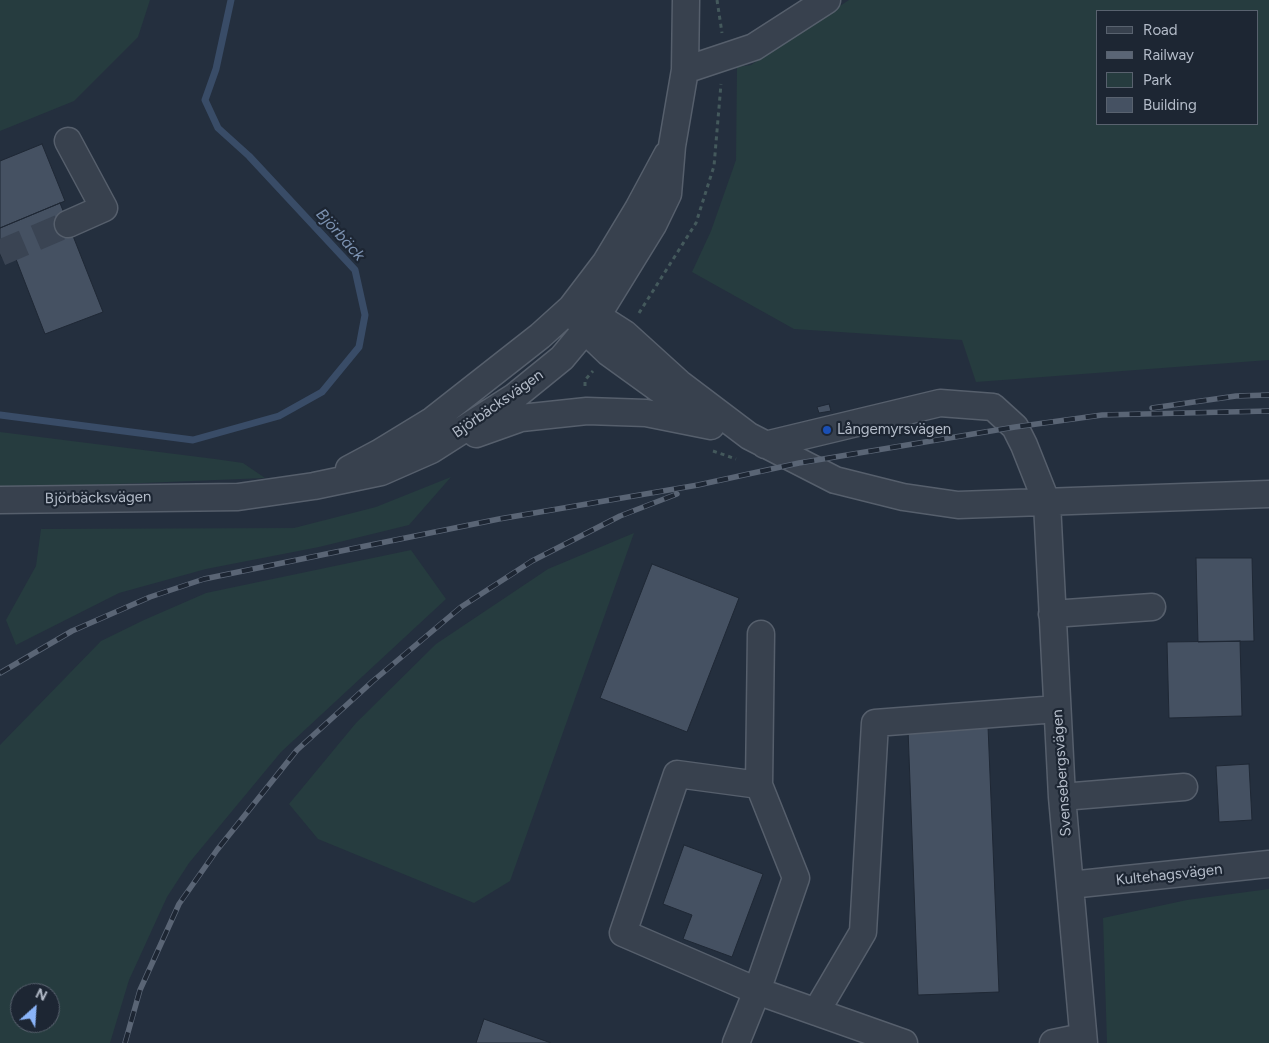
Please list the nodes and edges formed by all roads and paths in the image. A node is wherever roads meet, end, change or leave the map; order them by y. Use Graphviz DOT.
graph roads {
  1 [pos="686,0"];
  2 [pos="827,0"];
  3 [pos="685,70"];
  4 [pos="68,141"];
  5 [pos="672,146"];
  6 [pos="68,224"];
  7 [pos="571,308"];
  8 [pos="591,324"];
  9 [pos="711,426"];
  10 [pos="757,441"];
  11 [pos="431,450"];
  12 [pos="314,486"];
  13 [pos="1269,494"];
  14 [pos="0,500"];
  15 [pos="1046,503"];
  16 [pos="1152,607"];
  17 [pos="1052,614"];
  18 [pos="760,634"];
  19 [pos="1057,709"];
  20 [pos="759,785"];
  21 [pos="1184,787"];
  22 [pos="1062,797"];
  23 [pos="1269,864"];
  24 [pos="1070,886"];
  25 [pos="758,991"];
  26 [pos="816,1012"];
  27 [pos="1083,1040"];
  28 [pos="736,1043"];
  29 [pos="904,1043"];
  30 [pos="1053,1043"];
  1 -- 3 [label="street, Björbäcksvägen"];
  2 -- 3 [label="street"];
  3 -- 5 [label="street, Björbäcksvägen"];
  4 -- 6 [label="street"];
  5 -- 7 [label="street, Björbäcksvägen"];
  5 -- 8 [label="street, Björbäcksvägen"];
  7 -- 8 [label="street"];
  7 -- 12 [label="street, Björbäcksvägen"];
  8 -- 9 [label="street"];
  8 -- 10 [label="street"];
  8 -- 11 [label="street, Björbäcksvägen"];
  9 -- 10 [label="street"];
  9 -- 11 [label="street"];
  10 -- 15 [label="street"];
  10 -- 15 [label="street, Svensebergsvägen"];
  11 -- 12 [label="street, Björbäcksvägen"];
  12 -- 14 [label="street, Björbäcksvägen"];
  13 -- 15 [label="street"];
  15 -- 17 [label="street, Svensebergsvägen"];
  16 -- 17 [label="street"];
  17 -- 19 [label="street, Svensebergsvägen"];
  18 -- 20 [label="street"];
  19 -- 22 [label="street, Svensebergsvägen"];
  19 -- 26 [label="street"];
  20 -- 25 [label="street"];
  20 -- 25 [label="street"];
  21 -- 22 [label="street"];
  22 -- 24 [label="street, Svensebergsvägen"];
  23 -- 24 [label="street, Kultehagsvägen"];
  24 -- 27 [label="street, Svensebergsvägen"];
  25 -- 26 [label="street"];
  25 -- 28 [label="street"];
  26 -- 29 [label="street"];
  27 -- 30 [label="street"];
}
